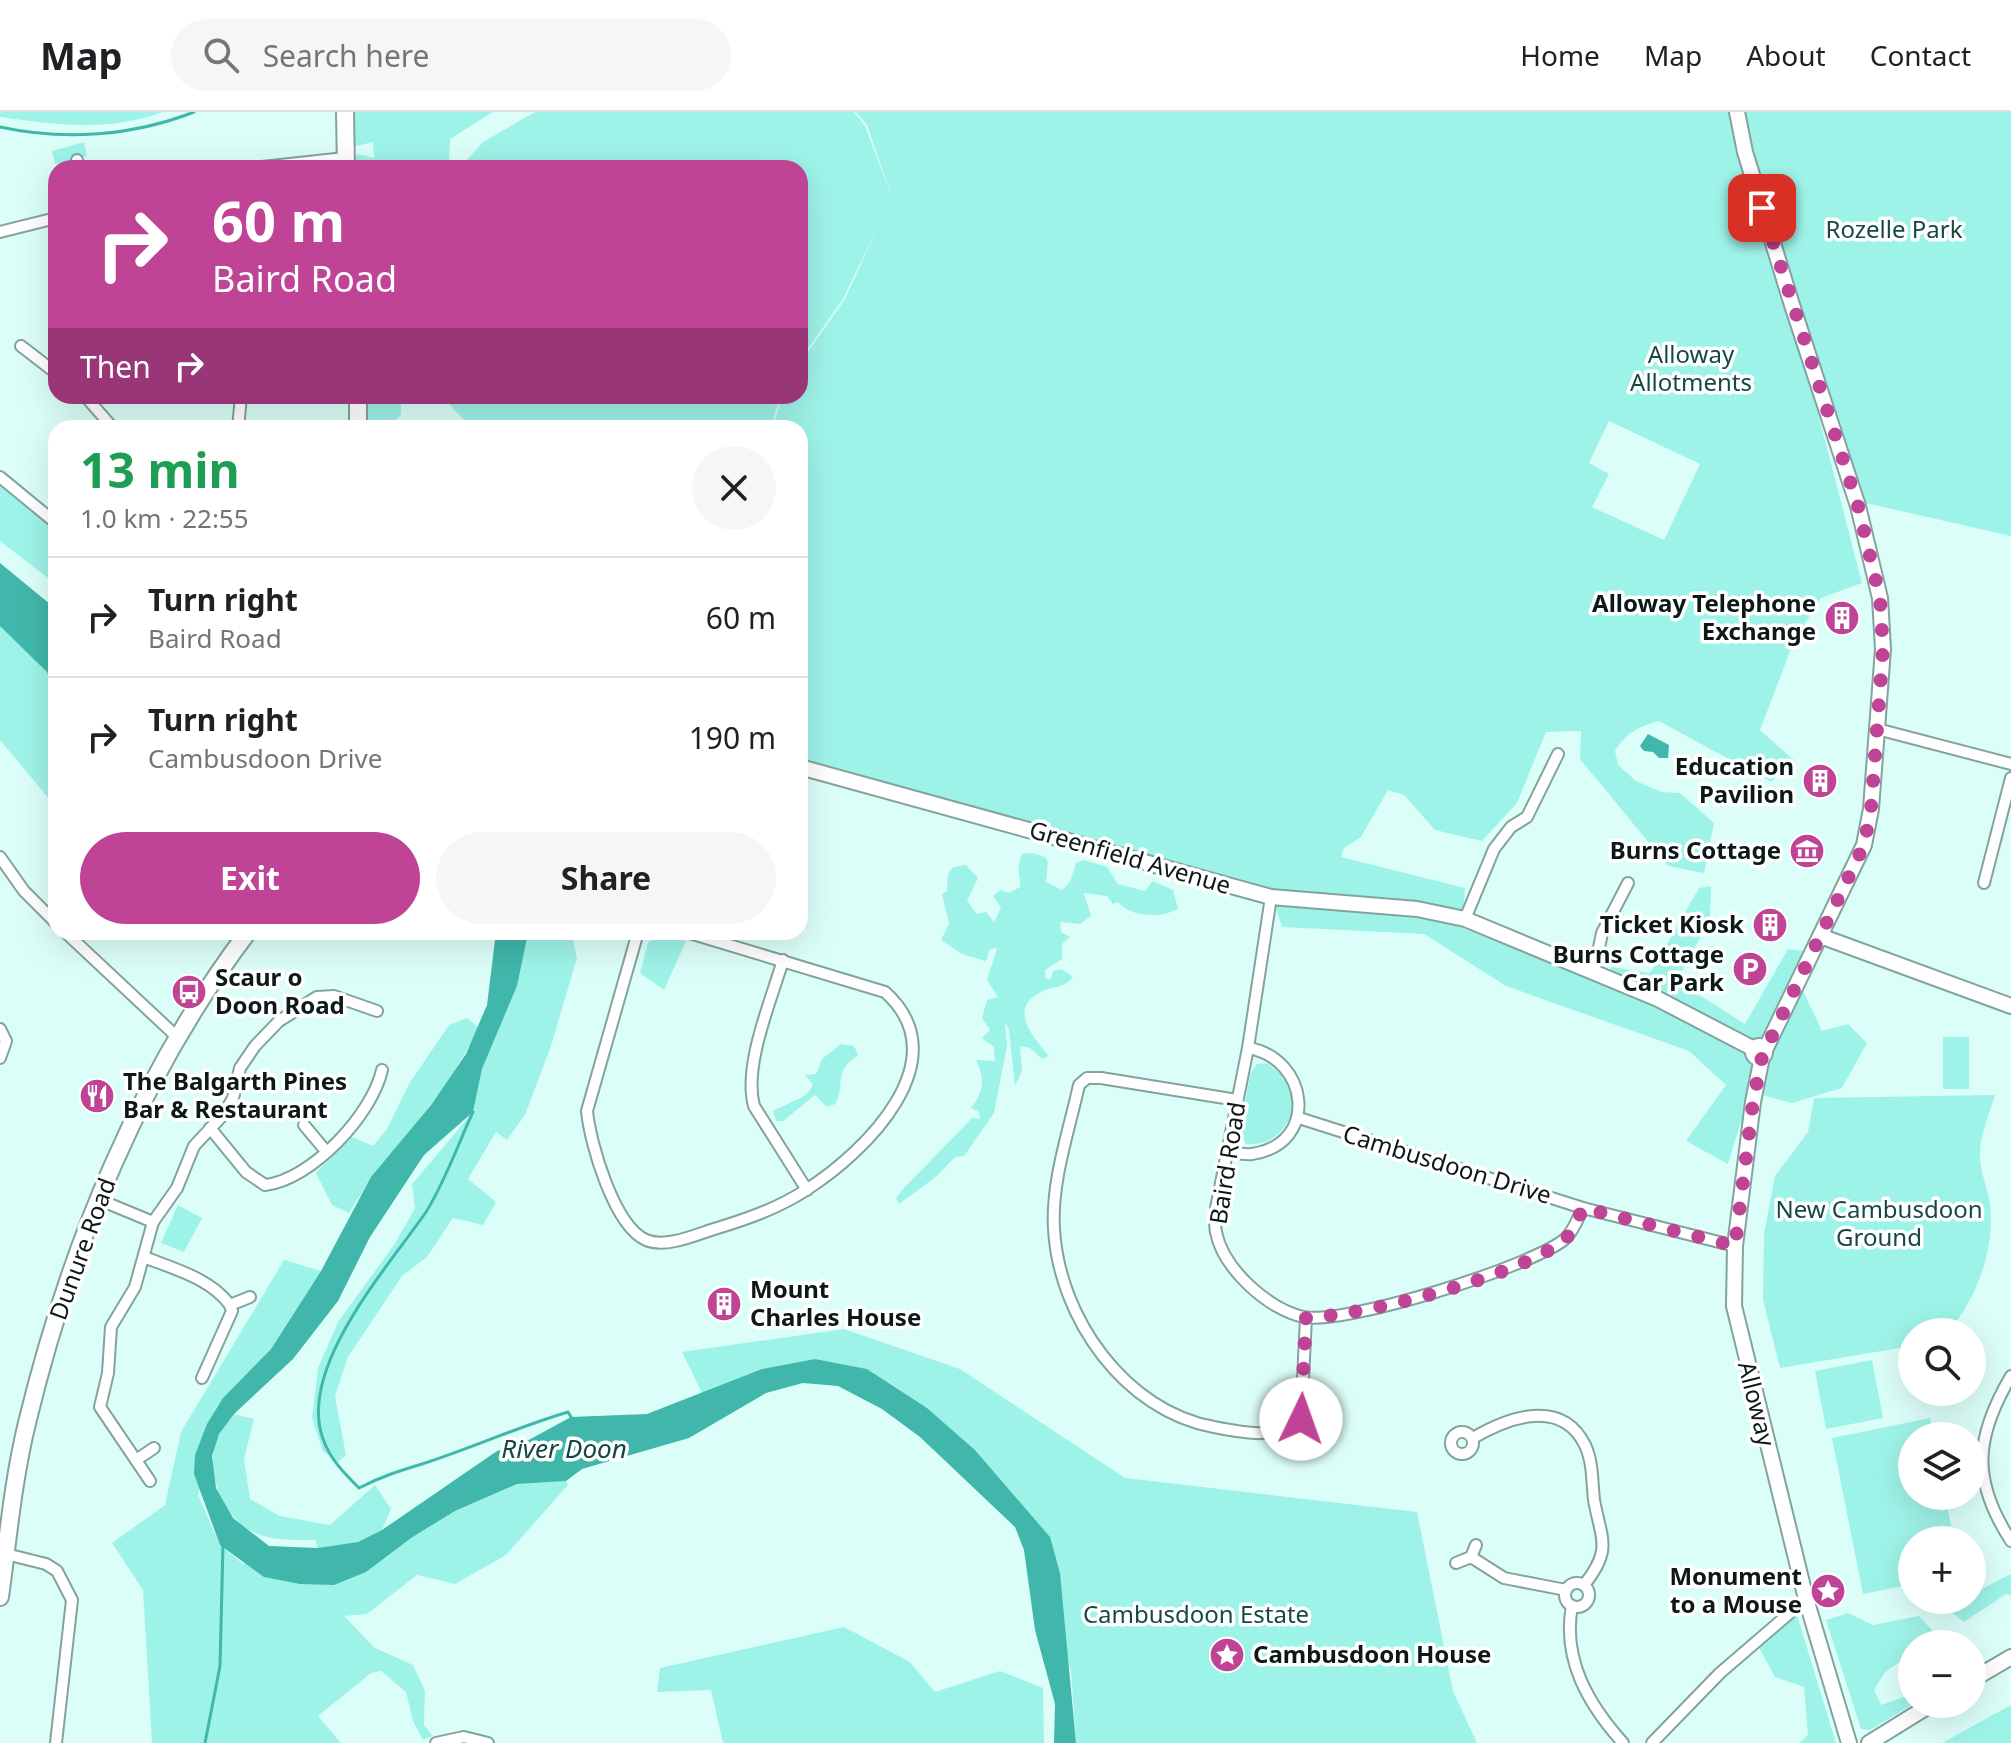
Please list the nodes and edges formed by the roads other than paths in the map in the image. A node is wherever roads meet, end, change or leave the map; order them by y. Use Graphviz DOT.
graph roads {
  1 [pos="345,112"];
  2 [pos="1737,112"];
  3 [pos="346,160"];
  4 [pos="48,220"];
  5 [pos="0,232"];
  6 [pos="21,346"];
  7 [pos="48,367"];
  8 [pos="94,404"];
  9 [pos="107,420"];
  10 [pos="0,477"];
  11 [pos="48,516"];
  12 [pos="1877,729"];
  13 [pos="1558,754"];
  14 [pos="2011,764"];
  15 [pos="808,769"];
  16 [pos="2011,778"];
  17 [pos="0,857"];
  18 [pos="1628,883"];
  19 [pos="1984,883"];
  20 [pos="1271,897"];
  21 [pos="48,915"];
  22 [pos="1465,919"];
  23 [pos="1823,937"];
  24 [pos="74,940"];
  25 [pos="242,940"];
  26 [pos="636,940"];
  27 [pos="714,940"];
  28 [pos="783,960"];
  29 [pos="1594,972"];
  30 [pos="2011,1006"];
  31 [pos="377,1011"];
  32 [pos="0,1029"];
  33 [pos="175,1035"];
  34 [pos="1248,1048"];
  35 [pos="1760,1052"];
  36 [pos="0,1058"];
  37 [pos="382,1070"];
  38 [pos="1237,1100"];
  39 [pos="1299,1118"];
  40 [pos="304,1125"];
  41 [pos="210,1128"];
  42 [pos="325,1150"];
  43 [pos="1227,1153"];
  44 [pos="807,1190"];
  45 [pos="100,1200"];
  46 [pos="1583,1208"];
  47 [pos="153,1222"];
  48 [pos="1735,1246"];
  49 [pos="144,1257"];
  50 [pos="250,1297"];
  51 [pos="230,1305"];
  52 [pos="1306,1318"];
  53 [pos="2011,1376"];
  54 [pos="202,1378"];
  55 [pos="1473,1438"];
  56 [pos="154,1448"];
  57 [pos="136,1460"];
  58 [pos="150,1481"];
  59 [pos="2011,1541"];
  60 [pos="1476,1545"];
  61 [pos="6,1554"];
  62 [pos="1471,1557"];
  63 [pos="1456,1563"];
  64 [pos="1584,1585"];
  65 [pos="1566,1590"];
  66 [pos="0,1597"];
  67 [pos="1806,1599"];
  68 [pos="1572,1606"];
  69 [pos="2011,1657"];
  70 [pos="1986,1672"];
  71 [pos="1909,1718"];
  72 [pos="56,1743"];
  73 [pos="436,1743"];
  74 [pos="488,1743"];
  75 [pos="1623,1743"];
  76 [pos="1652,1743"];
  77 [pos="1849,1743"];
  78 [pos="1869,1743"];
  1 -- 3 [label="main road"];
  2 -- 12 [label="main road, Alloway"];
  4 -- 5 [label="street"];
  6 -- 7 [label="street"];
  8 -- 9 [label="street"];
  10 -- 11 [label="street"];
  12 -- 14 [label="street"];
  12 -- 23 [label="main road, Alloway"];
  13 -- 22 [label="street"];
  15 -- 20 [label="main road, Greenfield Avenue"];
  16 -- 19 [label="street"];
  17 -- 21 [label="street"];
  18 -- 29 [label="street"];
  20 -- 22 [label="main road, Greenfield Avenue"];
  20 -- 34 [label="street, Baird Road"];
  22 -- 29 [label="main road, Greenfield Avenue"];
  23 -- 30 [label="main road"];
  23 -- 35 [label="main road, Alloway"];
  24 -- 33 [label="street"];
  25 -- 33 [label="main road, Dunure Road"];
  26 -- 44 [label="street"];
  27 -- 28 [label="street"];
  28 -- 44 [label="street"];
  28 -- 44 [label="street"];
  29 -- 35 [label="main road, Greenfield Avenue"];
  31 -- 41 [label="street"];
  32 -- 36 [label="street"];
  33 -- 45 [label="main road, Dunure Road"];
  34 -- 38 [label="street, Baird Road"];
  34 -- 39 [label="street"];
  35 -- 48 [label="main road, Alloway"];
  37 -- 42 [label="street"];
  38 -- 43 [label="street, Baird Road"];
  38 -- 52 [label="street"];
  39 -- 43 [label="street"];
  39 -- 46 [label="street, Cambusdoon Drive"];
  40 -- 42 [label="street"];
  41 -- 42 [label="street"];
  41 -- 47 [label="street"];
  43 -- 52 [label="street, Baird Road"];
  45 -- 47 [label="street"];
  45 -- 61 [label="main road, Dunure Road"];
  46 -- 48 [label="street, Cambusdoon Drive"];
  46 -- 52 [label="street, Baird Road"];
  47 -- 49 [label="street"];
  48 -- 67 [label="main road, Alloway"];
  49 -- 51 [label="street"];
  49 -- 57 [label="street"];
  50 -- 51 [label="street"];
  51 -- 54 [label="street"];
  53 -- 59 [label="street"];
  55 -- 64 [label="street"];
  56 -- 57 [label="street"];
  57 -- 58 [label="street"];
  60 -- 62 [label="street"];
  61 -- 66 [label="main road, Dunure Road"];
  61 -- 72 [label="street"];
  62 -- 63 [label="street"];
  62 -- 65 [label="street"];
  64 -- 65 [label="street"];
  64 -- 68 [label="street"];
  65 -- 68 [label="street"];
  67 -- 76 [label="street"];
  67 -- 77 [label="main road, Alloway"];
  68 -- 75 [label="street"];
  69 -- 70 [label="main road"];
  71 -- 78 [label="main road"];
  73 -- 74 [label="street"];
}
